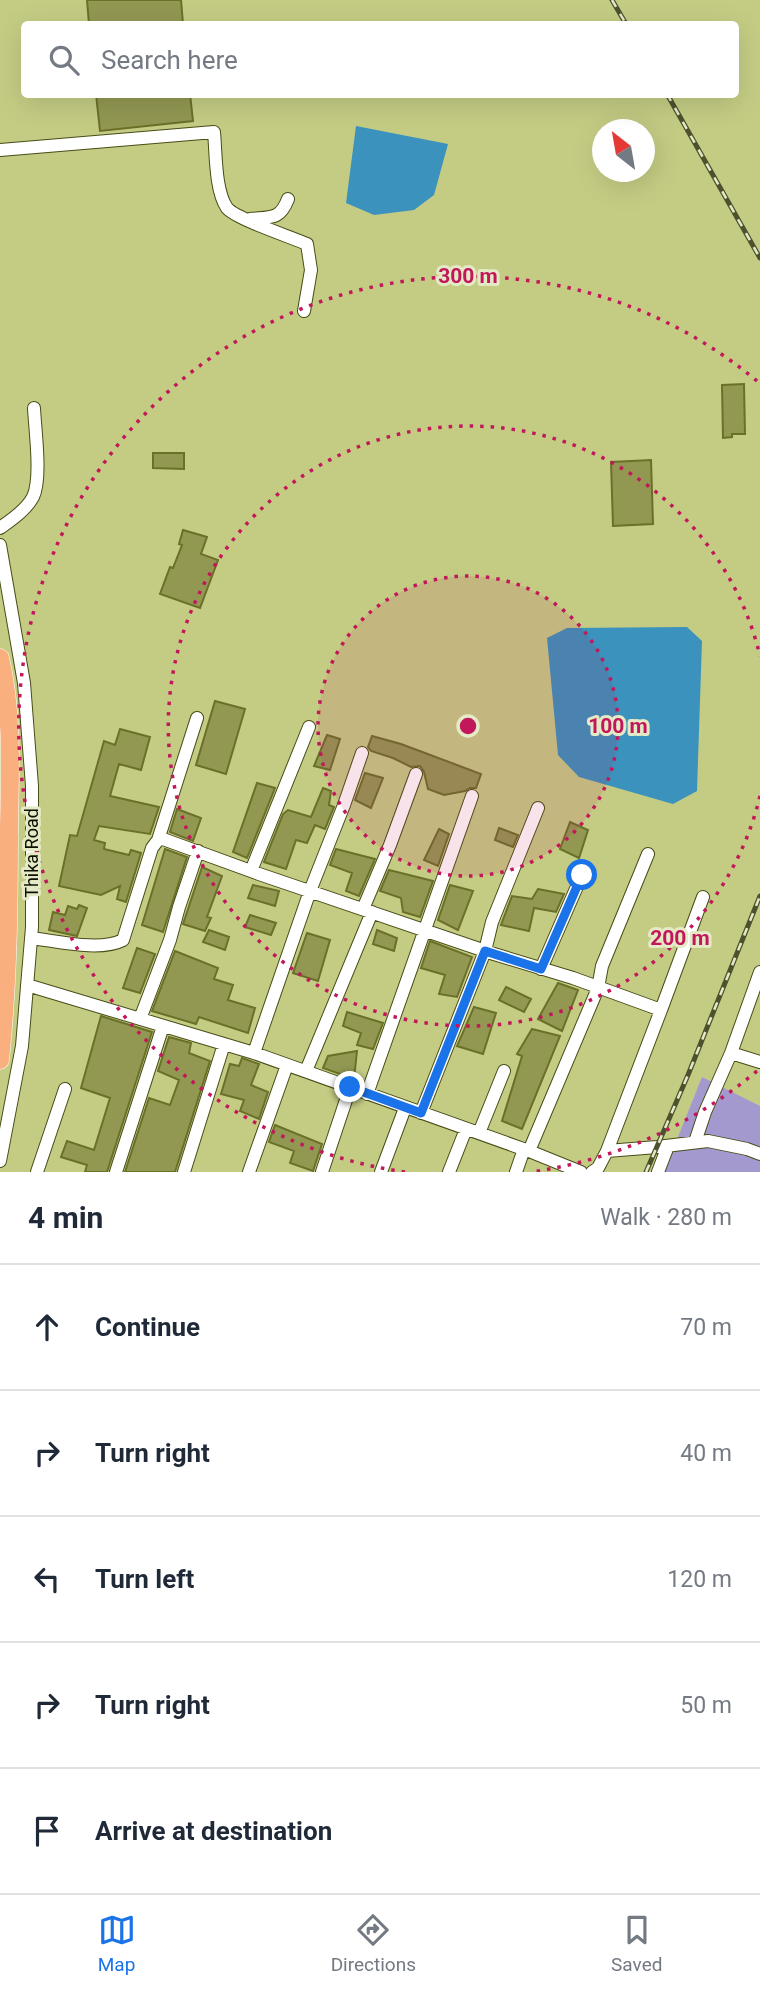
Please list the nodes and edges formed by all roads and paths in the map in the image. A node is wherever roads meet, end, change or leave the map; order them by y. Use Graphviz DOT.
graph roads {
  1 [pos="0,150"];
  2 [pos="288,199"];
  3 [pos="246,219"];
  4 [pos="304,311"];
  5 [pos="34,408"];
  6 [pos="0,527"];
  7 [pos="0,545"];
  8 [pos="0,658"];
  9 [pos="197,718"];
  10 [pos="309,727"];
  11 [pos="362,753"];
  12 [pos="416,774"];
  13 [pos="472,796"];
  14 [pos="538,808"];
  15 [pos="158,840"];
  16 [pos="198,851"];
  17 [pos="648,854"];
  18 [pos="251,871"];
  19 [pos="582,875"];
  20 [pos="310,891"];
  21 [pos="702,897"];
  22 [pos="367,910"];
  23 [pos="426,930"];
  24 [pos="31,938"];
  25 [pos="485,951"];
  26 [pos="541,969"];
  27 [pos="760,972"];
  28 [pos="27,985"];
  29 [pos="598,988"];
  30 [pos="661,1010"];
  31 [pos="140,1019"];
  32 [pos="163,1026"];
  33 [pos="224,1044"];
  34 [pos="254,1053"];
  35 [pos="731,1053"];
  36 [pos="0,1059"];
  37 [pos="760,1062"];
  38 [pos="287,1065"];
  39 [pos="503,1070"];
  40 [pos="306,1071"];
  41 [pos="350,1087"];
  42 [pos="65,1089"];
  43 [pos="367,1094"];
  44 [pos="405,1108"];
  45 [pos="421,1113"];
  46 [pos="472,1131"];
  47 [pos="695,1142"];
  48 [pos="668,1146"];
  49 [pos="527,1150"];
  50 [pos="607,1151"];
  51 [pos="760,1154"];
  52 [pos="0,1161"];
  53 [pos="37,1172"];
  54 [pos="116,1172"];
  55 [pos="184,1172"];
  56 [pos="249,1172"];
  57 [pos="322,1172"];
  58 [pos="381,1172"];
  59 [pos="449,1172"];
  60 [pos="516,1172"];
  61 [pos="581,1172"];
  62 [pos="593,1172"];
  63 [pos="658,1172"];
  1 -- 3 [label="street"];
  2 -- 3 [label="street"];
  3 -- 4 [label="street"];
  5 -- 6 [label="street"];
  7 -- 24 [label="street, Thika Road"];
  8 -- 36 [label="highway, Thika Road"];
  9 -- 15 [label="street"];
  10 -- 18 [label="street"];
  11 -- 20 [label="street"];
  12 -- 22 [label="street"];
  13 -- 23 [label="street"];
  14 -- 25 [label="street"];
  15 -- 16 [label="street"];
  15 -- 24 [label="street"];
  16 -- 18 [label="street"];
  16 -- 31 [label="street"];
  17 -- 29 [label="street"];
  18 -- 20 [label="street"];
  19 -- 26 [label="street"];
  20 -- 22 [label="street"];
  20 -- 34 [label="street"];
  21 -- 30 [label="street"];
  22 -- 23 [label="street"];
  22 -- 40 [label="street"];
  23 -- 25 [label="street"];
  23 -- 43 [label="street"];
  24 -- 28 [label="street, Thika Road"];
  25 -- 26 [label="street"];
  25 -- 45 [label="street"];
  26 -- 29 [label="street"];
  27 -- 35 [label="street"];
  28 -- 31 [label="street"];
  28 -- 52 [label="street, Thika Road"];
  29 -- 30 [label="street"];
  29 -- 49 [label="street"];
  30 -- 50 [label="street"];
  31 -- 32 [label="street"];
  32 -- 33 [label="street"];
  32 -- 54 [label="street"];
  33 -- 34 [label="street"];
  33 -- 55 [label="street"];
  34 -- 38 [label="street"];
  35 -- 37 [label="street"];
  35 -- 47 [label="street"];
  38 -- 40 [label="street"];
  38 -- 56 [label="street"];
  39 -- 46 [label="street"];
  40 -- 41 [label="street"];
  41 -- 43 [label="street"];
  41 -- 57 [label="street"];
  42 -- 53 [label="street"];
  43 -- 44 [label="street"];
  44 -- 45 [label="street"];
  44 -- 58 [label="street"];
  45 -- 46 [label="street"];
  46 -- 49 [label="street"];
  46 -- 59 [label="street"];
  47 -- 48 [label="street"];
  47 -- 51 [label="street"];
  48 -- 50 [label="street"];
  48 -- 63 [label="street"];
  49 -- 60 [label="street"];
  49 -- 61 [label="street"];
  50 -- 62 [label="street"];
}
